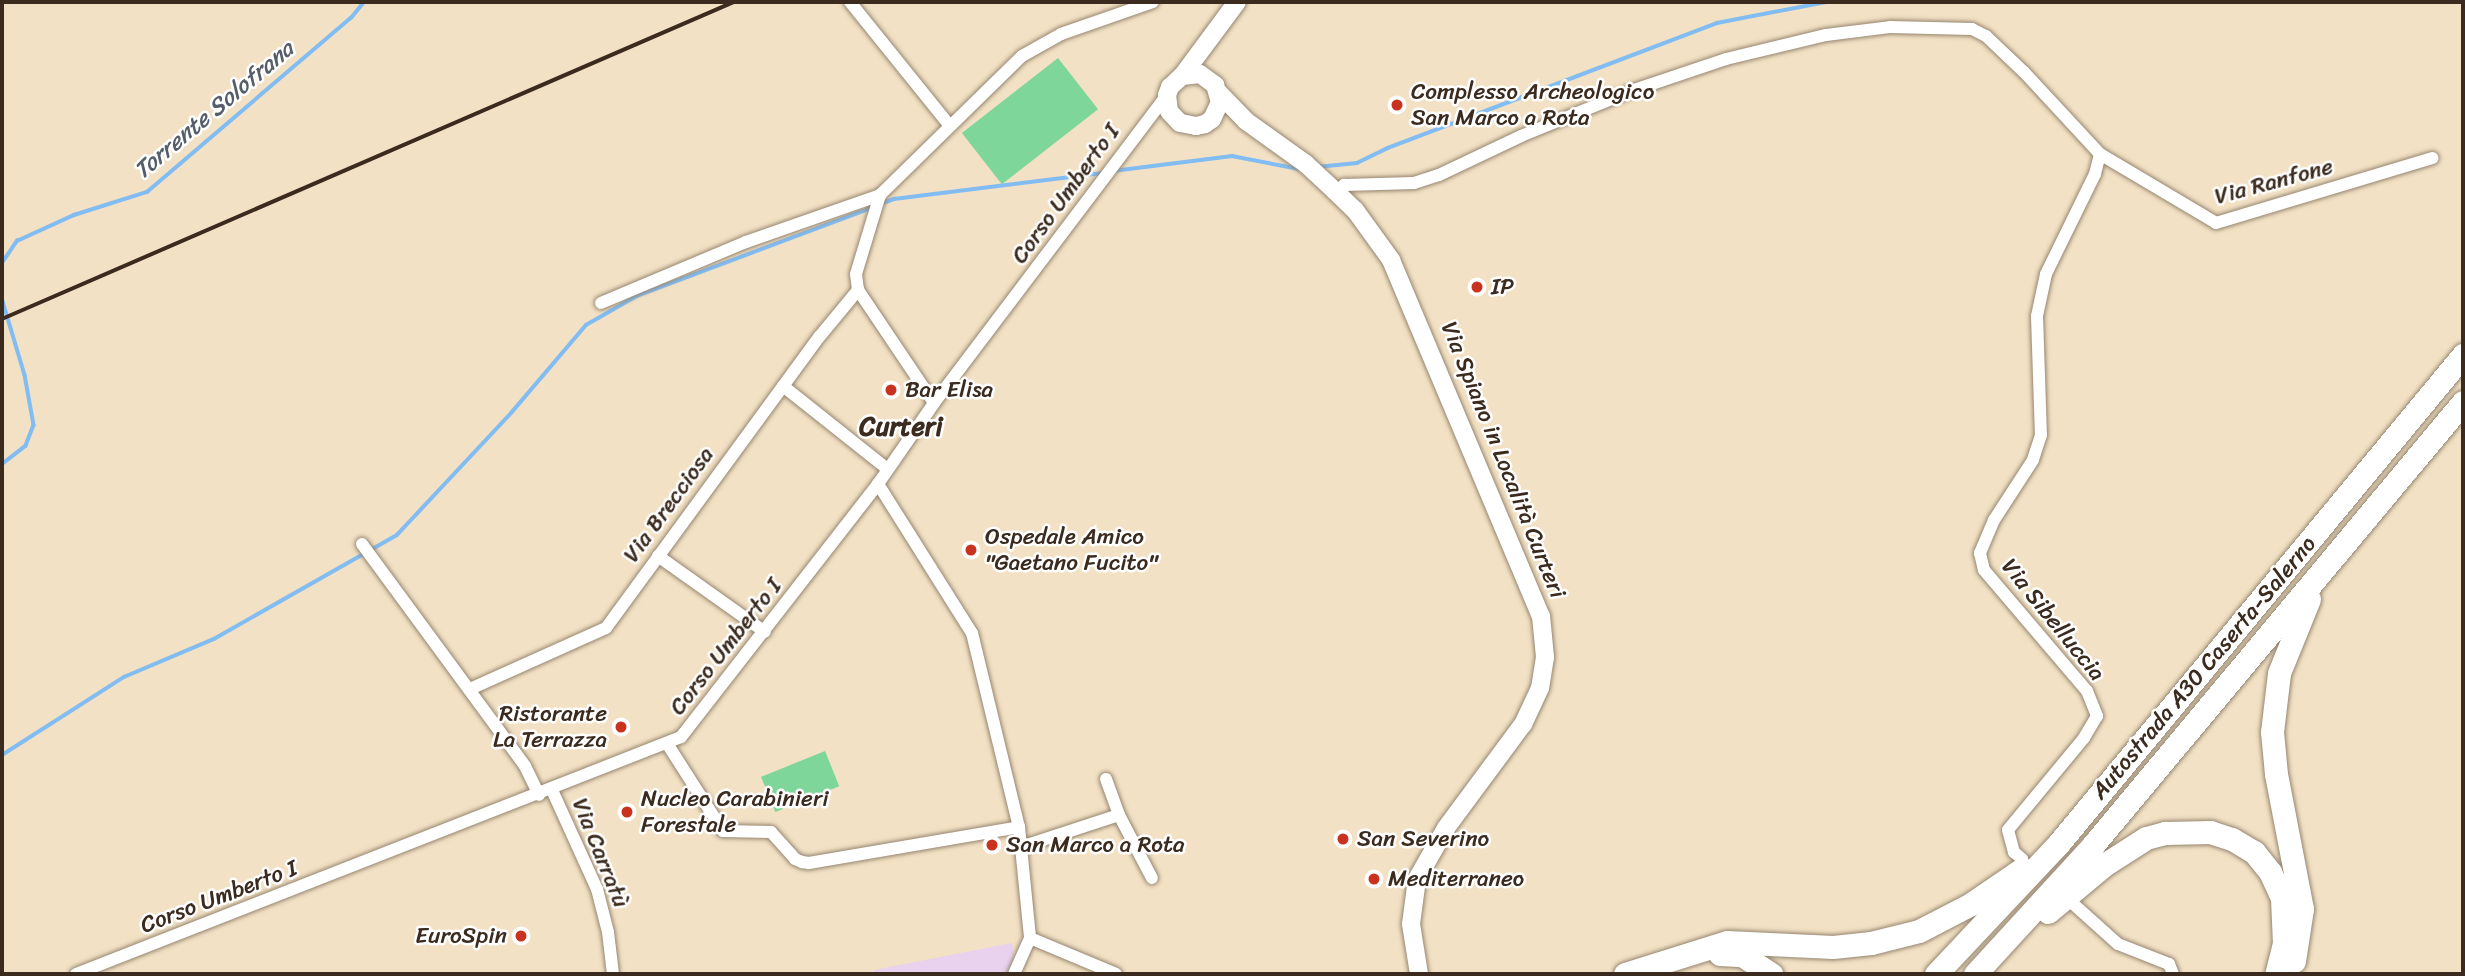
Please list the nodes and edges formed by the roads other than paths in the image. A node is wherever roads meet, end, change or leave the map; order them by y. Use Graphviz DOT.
graph roads {
  1 [pos="850,2"];
  2 [pos="1153,2"];
  3 [pos="1237,2"];
  4 [pos="1205,45"];
  5 [pos="1182,76"];
  6 [pos="1214,85"];
  7 [pos="1167,95"];
  8 [pos="1174,118"];
  9 [pos="1212,118"];
  10 [pos="1246,121"];
  11 [pos="1146,122"];
  12 [pos="950,126"];
  13 [pos="2100,154"];
  14 [pos="2432,158"];
  15 [pos="1336,191"];
  16 [pos="878,198"];
  17 [pos="858,290"];
  18 [pos="601,303"];
  19 [pos="2463,355"];
  20 [pos="783,386"];
  21 [pos="2463,402"];
  22 [pos="934,403"];
  23 [pos="887,468"];
  24 [pos="878,484"];
  25 [pos="362,544"];
  26 [pos="658,556"];
  27 [pos="2317,580"];
  28 [pos="765,632"];
  29 [pos="470,689"];
  30 [pos="668,745"];
  31 [pos="1106,779"];
  32 [pos="552,790"];
  33 [pos="539,795"];
  34 [pos="1119,815"];
  35 [pos="1019,827"];
  36 [pos="2059,843"];
  37 [pos="1021,847"];
  38 [pos="2022,859"];
  39 [pos="1152,878"];
  40 [pos="2070,901"];
  41 [pos="1030,938"];
  42 [pos="1692,952"];
  43 [pos="1979,970"];
  44 [pos="76,974"];
  45 [pos="613,974"];
  46 [pos="1014,974"];
  47 [pos="1116,974"];
  48 [pos="1419,974"];
  49 [pos="1625,974"];
  50 [pos="1772,974"];
  51 [pos="1936,974"];
  52 [pos="2173,974"];
  53 [pos="2276,974"];
  54 [pos="2292,974"];
  1 -- 12 [label="street"];
  2 -- 12 [label="street"];
  3 -- 4 [label="main road"];
  4 -- 5 [label="main road"];
  4 -- 6 [label="main road"];
  5 -- 6 [label="main road"];
  5 -- 7 [label="main road"];
  6 -- 9 [label="main road"];
  6 -- 10 [label="main road, Via Spiano in Località Curteri"];
  7 -- 8 [label="main road"];
  7 -- 11 [label="street, Corso Umberto I"];
  8 -- 9 [label="main road"];
  8 -- 11 [label="street"];
  9 -- 10 [label="main road"];
  10 -- 15 [label="main road, Via Spiano in Località Curteri"];
  11 -- 22 [label="street, Corso Umberto I"];
  12 -- 16 [label="street"];
  13 -- 14 [label="street, Via Ranfone"];
  13 -- 15 [label="street"];
  13 -- 38 [label="street, Via Sibelluccia"];
  15 -- 48 [label="main road, Via Spiano in Località Curteri"];
  16 -- 17 [label="street"];
  16 -- 18 [label="street"];
  17 -- 20 [label="street, Via Brecciosa"];
  17 -- 22 [label="street"];
  19 -- 36 [label="highway, Autostrada A30 Caserta-Salerno"];
  20 -- 23 [label="street"];
  20 -- 26 [label="street, Via Brecciosa"];
  21 -- 27 [label="highway, Autostrada A30 Caserta-Salerno"];
  22 -- 23 [label="street, Corso Umberto I"];
  23 -- 24 [label="street, Corso Umberto I"];
  24 -- 28 [label="street, Corso Umberto I"];
  24 -- 35 [label="street"];
  25 -- 29 [label="street"];
  26 -- 28 [label="street"];
  26 -- 29 [label="street, Via Brecciosa"];
  27 -- 43 [label="highway, Autostrada A30 Caserta-Salerno"];
  27 -- 54 [label="highway"];
  28 -- 30 [label="street, Corso Umberto I"];
  29 -- 33 [label="street"];
  30 -- 32 [label="street, Corso Umberto I"];
  30 -- 35 [label="street"];
  31 -- 34 [label="street"];
  32 -- 33 [label="street, Corso Umberto I"];
  32 -- 45 [label="street, Via Carratù"];
  33 -- 44 [label="street, Corso Umberto I"];
  34 -- 37 [label="street"];
  34 -- 39 [label="street"];
  35 -- 37 [label="street"];
  36 -- 42 [label="highway"];
  36 -- 51 [label="highway, Autostrada A30 Caserta-Salerno"];
  37 -- 41 [label="street"];
  40 -- 52 [label="street"];
  41 -- 46 [label="street"];
  41 -- 47 [label="street"];
  42 -- 49 [label="highway"];
  42 -- 50 [label="highway"];
  43 -- 53 [label="highway"];
}
